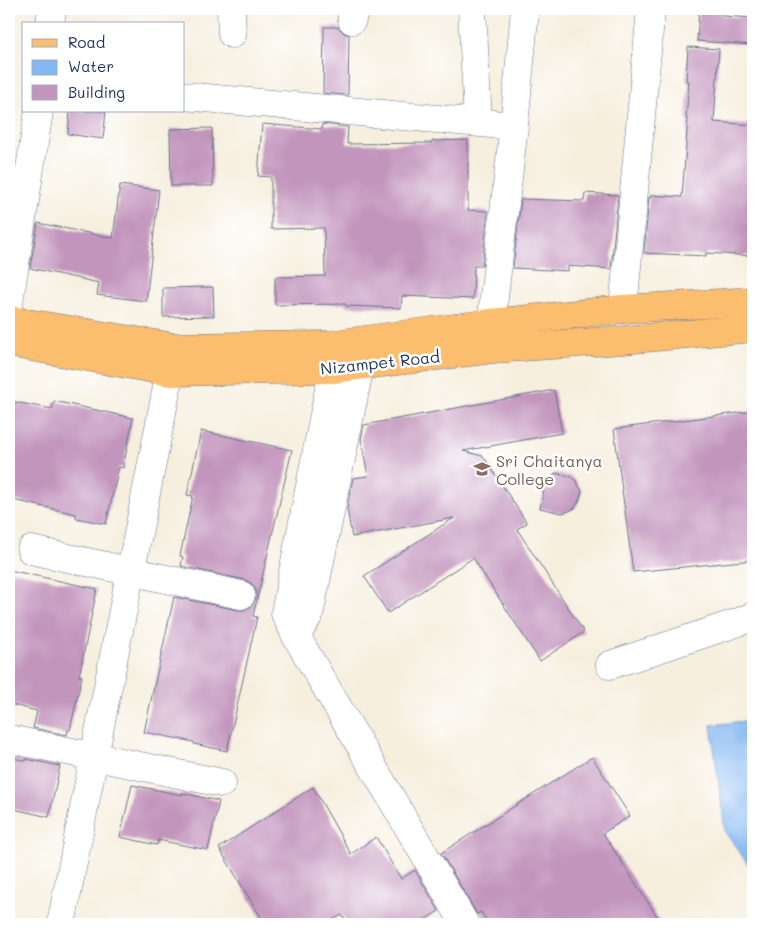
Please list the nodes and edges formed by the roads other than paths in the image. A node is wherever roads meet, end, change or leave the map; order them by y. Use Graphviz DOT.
graph roads {
  1 [pos="52,9"];
  2 [pos="472,9"];
  3 [pos="525,9"];
  4 [pos="651,9"];
  5 [pos="50,22"];
  6 [pos="185,96"];
  7 [pos="39,112"];
  8 [pos="478,122"];
  9 [pos="514,126"];
  10 [pos="753,301"];
  11 [pos="9,302"];
  12 [pos="623,309"];
  13 [pos="9,320"];
  14 [pos="491,323"];
  15 [pos="753,328"];
  16 [pos="9,343"];
  17 [pos="360,353"];
  18 [pos="333,357"];
  19 [pos="172,359"];
  20 [pos="31,550"];
  21 [pos="131,572"];
  22 [pos="241,595"];
  23 [pos="753,616"];
  24 [pos="296,636"];
  25 [pos="610,665"];
  26 [pos="9,739"];
  27 [pos="95,757"];
  28 [pos="222,783"];
  29 [pos="61,924"];
  30 [pos="465,924"];
  1 -- 5 [label="street"];
  2 -- 8 [label="street"];
  3 -- 9 [label="street"];
  4 -- 12 [label="street"];
  6 -- 8 [label="street"];
  7 -- 11 [label="street"];
  8 -- 9 [label="street"];
  9 -- 14 [label="street"];
  10 -- 12 [label="main road, Nizampet Road"];
  12 -- 14 [label="main road, Nizampet Road"];
  13 -- 19 [label="main road, Nizampet Road"];
  14 -- 17 [label="main road, Nizampet Road"];
  15 -- 17 [label="main road, Nizampet Road"];
  16 -- 19 [label="main road, Nizampet Road"];
  17 -- 18 [label="main road, Nizampet Road"];
  17 -- 24 [label="street"];
  18 -- 19 [label="main road, Nizampet Road"];
  18 -- 24 [label="street"];
  19 -- 21 [label="street"];
  20 -- 21 [label="street"];
  21 -- 22 [label="street"];
  21 -- 27 [label="street"];
  23 -- 25 [label="street"];
  24 -- 30 [label="street"];
  26 -- 27 [label="street"];
  27 -- 28 [label="street"];
  27 -- 29 [label="street"];
}
